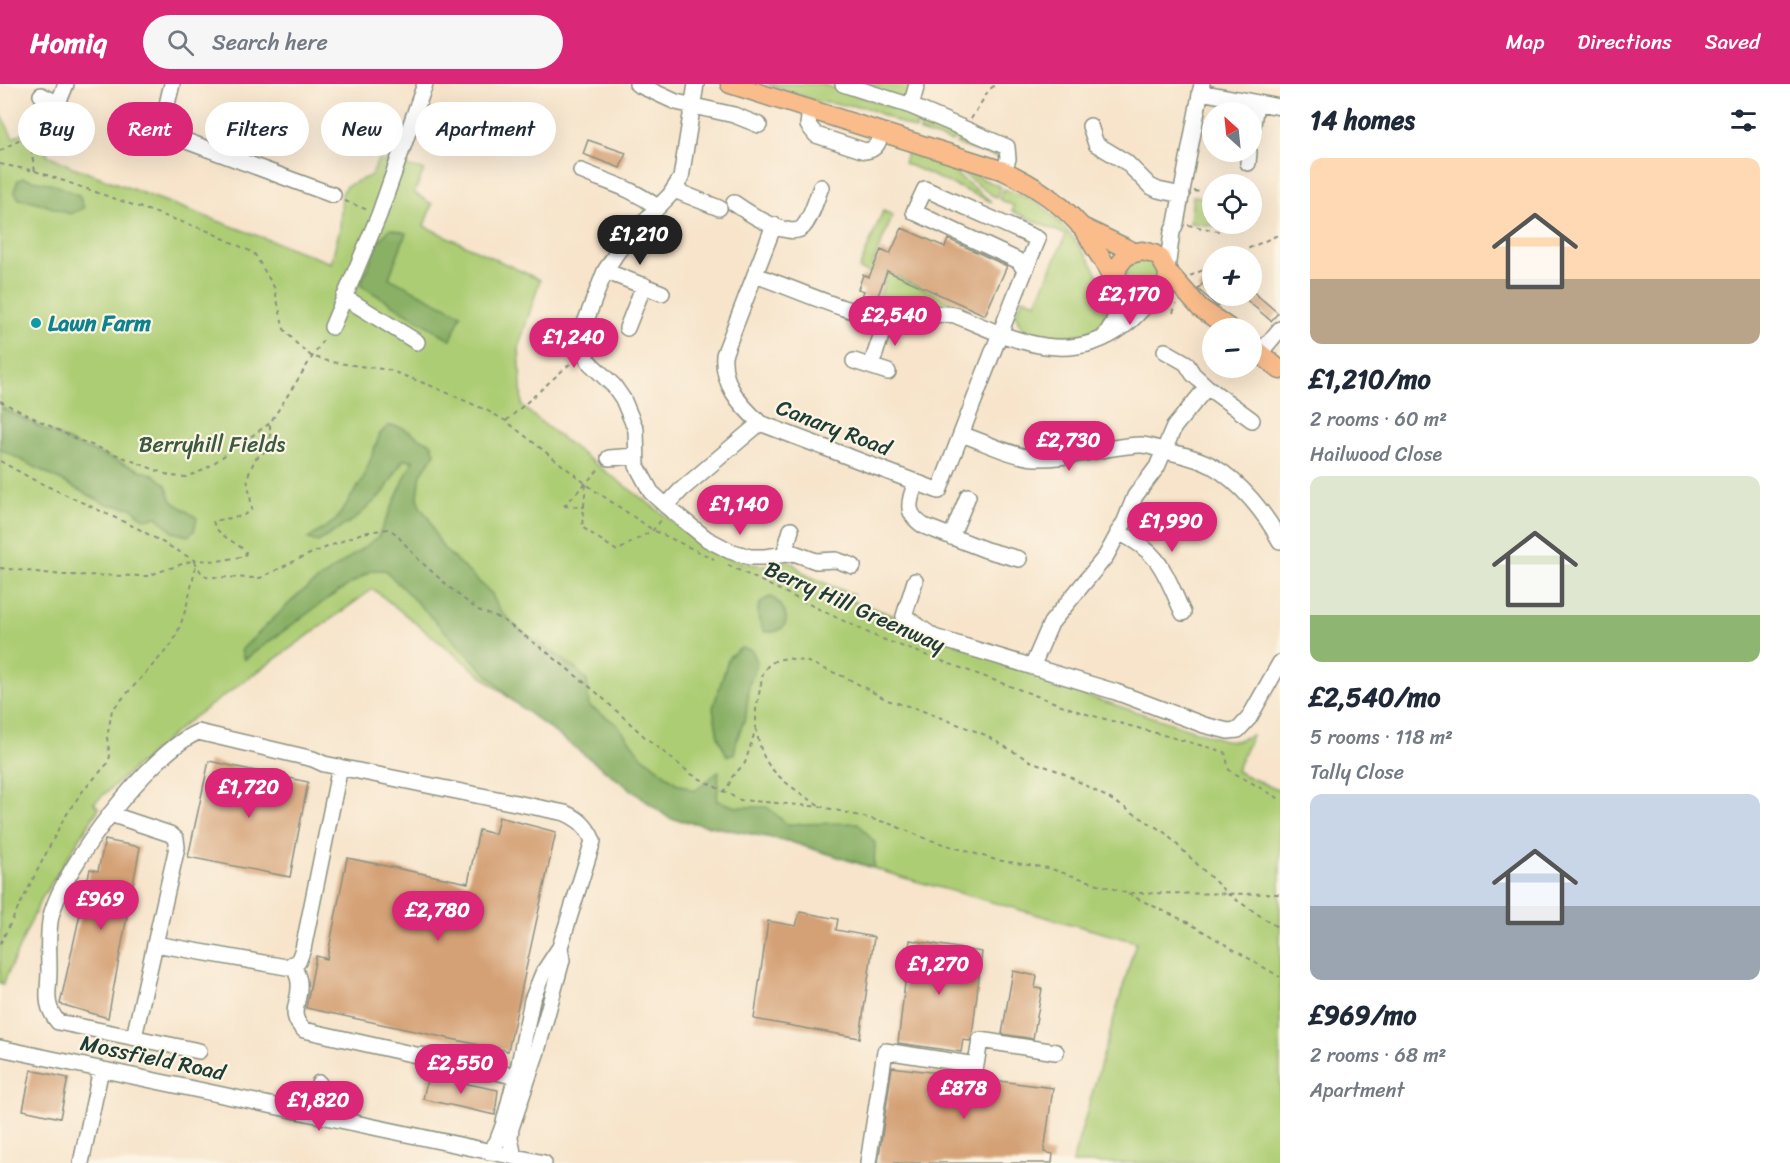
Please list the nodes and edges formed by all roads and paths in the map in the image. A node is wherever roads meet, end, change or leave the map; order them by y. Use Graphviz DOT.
graph roads {
  1 [pos="66,84"];
  2 [pos="172,84"];
  3 [pos="425,84"];
  4 [pos="637,84"];
  5 [pos="696,84"];
  6 [pos="730,84"];
  7 [pos="843,84"];
  8 [pos="917,84"];
  9 [pos="996,84"];
  10 [pos="1201,88"];
  11 [pos="41,95"];
  12 [pos="55,102"];
  13 [pos="57,102"];
  14 [pos="1252,102"];
  15 [pos="1262,104"];
  16 [pos="692,105"];
  17 [pos="911,106"];
  18 [pos="1280,107"];
  19 [pos="759,125"];
  20 [pos="1090,126"];
  21 [pos="965,129"];
  22 [pos="18,140"];
  23 [pos="0,151"];
  24 [pos="32,156"];
  25 [pos="0,164"];
  26 [pos="35,171"];
  27 [pos="581,171"];
  28 [pos="1004,171"];
  29 [pos="820,187"];
  30 [pos="674,190"];
  31 [pos="1182,192"];
  32 [pos="1202,193"];
  33 [pos="333,195"];
  34 [pos="734,203"];
  35 [pos="657,207"];
  36 [pos="719,208"];
  37 [pos="377,219"];
  38 [pos="767,223"];
  39 [pos="1080,226"];
  40 [pos="1174,228"];
  41 [pos="1202,230"];
  42 [pos="1280,234"];
  43 [pos="1254,246"];
  44 [pos="1142,252"];
  45 [pos="1167,270"];
  46 [pos="605,271"];
  47 [pos="1025,271"];
  48 [pos="755,275"];
  49 [pos="644,285"];
  50 [pos="1119,288"];
  51 [pos="662,293"];
  52 [pos="344,297"];
  53 [pos="1152,301"];
  54 [pos="1200,308"];
  55 [pos="887,318"];
  56 [pos="1214,318"];
  57 [pos="332,327"];
  58 [pos="627,328"];
  59 [pos="1280,329"];
  60 [pos="999,333"];
  61 [pos="1103,339"];
  62 [pos="417,342"];
  63 [pos="1262,345"];
  64 [pos="583,351"];
  65 [pos="1165,351"];
  66 [pos="1262,355"];
  67 [pos="311,356"];
  68 [pos="854,361"];
  69 [pos="871,366"];
  70 [pos="1280,370"];
  71 [pos="888,372"];
  72 [pos="1213,391"];
  73 [pos="0,401"];
  74 [pos="1252,420"];
  75 [pos="506,421"];
  76 [pos="270,423"];
  77 [pos="760,423"];
  78 [pos="961,434"];
  79 [pos="1165,451"];
  80 [pos="636,456"];
  81 [pos="609,458"];
  82 [pos="0,461"];
  83 [pos="916,482"];
  84 [pos="586,484"];
  85 [pos="968,496"];
  86 [pos="666,506"];
  87 [pos="585,507"];
  88 [pos="653,530"];
  89 [pos="791,530"];
  90 [pos="1118,532"];
  91 [pos="951,537"];
  92 [pos="1280,541"];
  93 [pos="784,554"];
  94 [pos="1019,559"];
  95 [pos="194,560"];
  96 [pos="196,564"];
  97 [pos="853,566"];
  98 [pos="0,568"];
  99 [pos="915,581"];
  100 [pos="1183,613"];
  101 [pos="1280,663"];
  102 [pos="1032,668"];
  103 [pos="756,728"];
  104 [pos="340,767"];
  105 [pos="722,792"];
  106 [pos="1280,799"];
  107 [pos="823,807"];
  108 [pos="110,814"];
  109 [pos="1126,893"];
  110 [pos="1280,894"];
  111 [pos="1229,895"];
  112 [pos="1280,929"];
  113 [pos="6,932"];
  114 [pos="0,936"];
  115 [pos="0,944"];
  116 [pos="155,944"];
  117 [pos="560,946"];
  118 [pos="292,964"];
  119 [pos="1280,978"];
  120 [pos="134,1037"];
  121 [pos="0,1048"];
  122 [pos="199,1051"];
  123 [pos="1056,1052"];
  124 [pos="101,1069"];
  125 [pos="516,1077"];
  126 [pos="319,1083"];
  127 [pos="313,1114"];
  128 [pos="501,1156"];
  129 [pos="81,1163"];
  130 [pos="544,1163"];
  131 [pos="868,1163"];
  1 -- 13 [label="street"];
  2 -- 33 [label="street"];
  3 -- 37 [label="street"];
  4 -- 16 [label="street"];
  5 -- 16 [label="street"];
  6 -- 28 [label="main road"];
  7 -- 17 [label="street"];
  8 -- 17 [label="street"];
  9 -- 21 [label="path"];
  10 -- 14 [label="street"];
  10 -- 31 [label="street"];
  11 -- 12 [label="street"];
  15 -- 18 [label="street"];
  16 -- 19 [label="street"];
  16 -- 30 [label="street"];
  17 -- 21 [label="street"];
  20 -- 31 [label="street"];
  21 -- 28 [label="street"];
  22 -- 23 [label="path"];
  24 -- 26 [label="path"];
  25 -- 26 [label="path"];
  26 -- 67 [label="path"];
  27 -- 35 [label="street"];
  28 -- 39 [label="main road"];
  29 -- 38 [label="street"];
  30 -- 35 [label="street"];
  30 -- 36 [label="street"];
  31 -- 32 [label="path"];
  31 -- 40 [label="street"];
  33 -- 37 [label="path"];
  34 -- 38 [label="street"];
  35 -- 46 [label="street"];
  37 -- 52 [label="street"];
  38 -- 48 [label="street, Canary Road"];
  39 -- 44 [label="main road"];
  39 -- 50 [label="main road"];
  40 -- 41 [label="path"];
  40 -- 44 [label="street"];
  40 -- 45 [label="street"];
  42 -- 43 [label="path"];
  44 -- 45 [label="main road"];
  44 -- 50 [label="main road"];
  45 -- 53 [label="main road"];
  45 -- 54 [label="main road"];
  46 -- 49 [label="street"];
  46 -- 64 [label="street"];
  47 -- 47 [label="street, Canary Road"];
  47 -- 60 [label="street, Canary Road"];
  48 -- 55 [label="street"];
  48 -- 77 [label="street, Canary Road"];
  49 -- 51 [label="street"];
  49 -- 58 [label="street"];
  50 -- 53 [label="main road"];
  50 -- 61 [label="street"];
  52 -- 57 [label="street"];
  52 -- 62 [label="street"];
  53 -- 54 [label="main road"];
  53 -- 61 [label="street"];
  54 -- 56 [label="main road"];
  55 -- 60 [label="street"];
  55 -- 69 [label="street"];
  57 -- 67 [label="path"];
  59 -- 63 [label="street"];
  60 -- 61 [label="street"];
  60 -- 78 [label="street, Canary Road"];
  64 -- 75 [label="path"];
  64 -- 80 [label="street"];
  65 -- 72 [label="street"];
  66 -- 70 [label="main road"];
  67 -- 75 [label="path, Berry Hill Greenway"];
  67 -- 76 [label="path"];
  68 -- 69 [label="street"];
  69 -- 71 [label="street"];
  72 -- 74 [label="street"];
  72 -- 79 [label="street"];
  73 -- 76 [label="path"];
  75 -- 84 [label="path, Berry Hill Greenway"];
  76 -- 95 [label="path"];
  77 -- 83 [label="street, Canary Road"];
  77 -- 86 [label="street"];
  78 -- 79 [label="street"];
  78 -- 83 [label="street, Canary Road"];
  79 -- 90 [label="street"];
  79 -- 92 [label="street"];
  80 -- 81 [label="street"];
  80 -- 86 [label="street"];
  81 -- 84 [label="path"];
  82 -- 95 [label="path"];
  83 -- 91 [label="street"];
  84 -- 87 [label="path"];
  84 -- 87 [label="path"];
  84 -- 88 [label="path, Berry Hill Greenway"];
  85 -- 91 [label="street"];
  86 -- 93 [label="street"];
  87 -- 88 [label="path"];
  88 -- 106 [label="path, Berry Hill Greenway"];
  89 -- 93 [label="street"];
  90 -- 100 [label="street"];
  90 -- 102 [label="street"];
  91 -- 94 [label="street"];
  93 -- 97 [label="street"];
  95 -- 96 [label="path"];
  95 -- 98 [label="path"];
  96 -- 105 [label="path"];
  96 -- 113 [label="path"];
  99 -- 102 [label="street"];
  101 -- 102 [label="street"];
  103 -- 105 [label="path"];
  103 -- 107 [label="path"];
  103 -- 111 [label="path"];
  104 -- 108 [label="street"];
  104 -- 117 [label="street"];
  104 -- 118 [label="street"];
  105 -- 107 [label="path"];
  107 -- 109 [label="path"];
  108 -- 116 [label="street"];
  108 -- 120 [label="street"];
  109 -- 111 [label="path"];
  109 -- 119 [label="path"];
  110 -- 111 [label="path"];
  111 -- 112 [label="path"];
  113 -- 114 [label="path"];
  113 -- 115 [label="path"];
  116 -- 118 [label="street"];
  116 -- 120 [label="street"];
  117 -- 125 [label="street"];
  117 -- 128 [label="street"];
  118 -- 125 [label="street"];
  120 -- 122 [label="street"];
  121 -- 124 [label="street, Mossfield Road"];
  123 -- 131 [label="street"];
  124 -- 127 [label="street, Mossfield Road"];
  124 -- 129 [label="street"];
  125 -- 128 [label="street"];
  126 -- 127 [label="street"];
  127 -- 128 [label="street, Mossfield Road"];
  128 -- 130 [label="street, Mossfield Road"];
}
